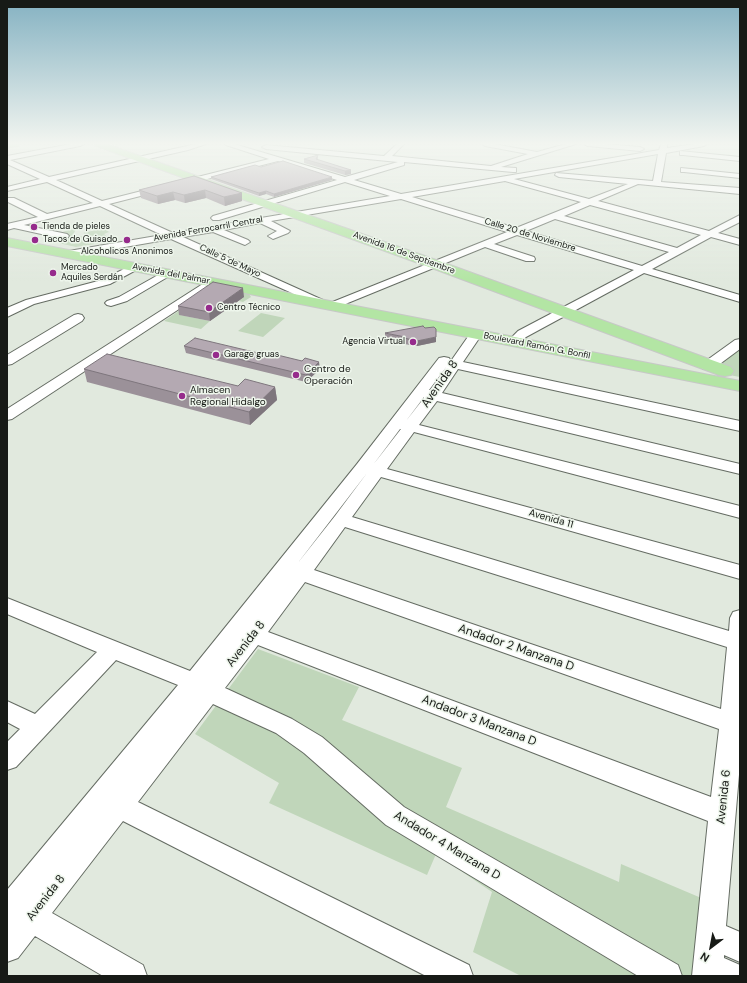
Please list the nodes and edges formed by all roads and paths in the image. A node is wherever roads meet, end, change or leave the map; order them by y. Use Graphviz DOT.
graph roads {
  1 [pos="72,190"];
  2 [pos="154,190"];
  3 [pos="228,190"];
  4 [pos="310,190"];
  5 [pos="383,190"];
  6 [pos="436,190"];
  7 [pos="546,190"];
  8 [pos="619,190"];
  9 [pos="723,190"];
  10 [pos="740,191"];
  11 [pos="402,196"];
  12 [pos="11,200"];
  13 [pos="589,202"];
  14 [pos="102,203"];
  15 [pos="265,203"];
  16 [pos="294,214"];
  17 [pos="555,216"];
  18 [pos="46,217"];
  19 [pos="646,217"];
  20 [pos="740,218"];
  21 [pos="260,220"];
  22 [pos="9,226"];
  23 [pos="212,228"];
  24 [pos="518,231"];
  25 [pos="612,232"];
  26 [pos="169,234"];
  27 [pos="709,234"];
  28 [pos="64,236"];
  29 [pos="273,236"];
  30 [pos="600,238"];
  31 [pos="7,242"];
  32 [pos="245,242"];
  33 [pos="740,242"];
  34 [pos="588,243"];
  35 [pos="485,244"];
  36 [pos="576,248"];
  37 [pos="678,251"];
  38 [pos="67,254"];
  39 [pos="530,259"];
  40 [pos="434,264"];
  41 [pos="129,266"];
  42 [pos="642,269"];
  43 [pos="167,273"];
  44 [pos="212,282"];
  45 [pos="740,299"];
  46 [pos="111,303"];
  47 [pos="328,304"];
  48 [pos="7,309"];
  49 [pos="563,312"];
  50 [pos="7,314"];
  51 [pos="78,318"];
  52 [pos="471,333"];
  53 [pos="514,341"];
  54 [pos="740,343"];
  55 [pos="7,361"];
  56 [pos="454,364"];
  57 [pos="708,366"];
  58 [pos="740,376"];
  59 [pos="740,386"];
  60 [pos="426,394"];
  61 [pos="7,416"];
  62 [pos="403,425"];
  63 [pos="740,426"];
  64 [pos="370,469"];
  65 [pos="740,469"];
  66 [pos="740,512"];
  67 [pos="341,520"];
  68 [pos="740,572"];
  69 [pos="301,573"];
  70 [pos="7,606"];
  71 [pos="739,630"];
  72 [pos="245,631"];
  73 [pos="113,650"];
  74 [pos="202,686"];
  75 [pos="7,711"];
  76 [pos="732,723"];
  77 [pos="38,727"];
  78 [pos="7,759"];
  79 [pos="119,806"];
  80 [pos="722,814"];
  81 [pos="19,915"];
  82 [pos="711,934"];
  83 [pos="740,946"];
  84 [pos="7,947"];
  85 [pos="714,973"];
  86 [pos="132,976"];
  87 [pos="458,976"];
  88 [pos="667,976"];
  1 -- 14 [label="street, Calle 5 de Mayo"];
  2 -- 14 [label="street"];
  3 -- 15 [label="main road, Avenida 16 de Septiembre"];
  4 -- 15 [label="street"];
  5 -- 11 [label="street, Calle 20 de Noviembre"];
  6 -- 11 [label="street, Avenida Ferrocarril Central"];
  7 -- 13 [label="street"];
  8 -- 13 [label="street"];
  9 -- 10 [label="street"];
  11 -- 16 [label="street, Avenida Ferrocarril Central"];
  11 -- 24 [label="street, Calle 20 de Noviembre"];
  12 -- 18 [label="street"];
  13 -- 17 [label="street"];
  13 -- 19 [label="street"];
  14 -- 18 [label="street"];
  14 -- 26 [label="street, Calle 5 de Mayo"];
  15 -- 16 [label="main road, Avenida 16 de Septiembre"];
  15 -- 26 [label="street"];
  16 -- 21 [label="street, Avenida Ferrocarril Central"];
  16 -- 40 [label="main road, Avenida 16 de Septiembre"];
  17 -- 24 [label="street"];
  17 -- 25 [label="street"];
  18 -- 22 [label="street"];
  19 -- 25 [label="street"];
  19 -- 27 [label="street"];
  20 -- 27 [label="street"];
  21 -- 23 [label="street, Avenida Ferrocarril Central"];
  21 -- 29 [label="street"];
  22 -- 28 [label="street"];
  23 -- 26 [label="street, Avenida Ferrocarril Central"];
  23 -- 32 [label="street"];
  24 -- 35 [label="street"];
  24 -- 36 [label="street, Calle 20 de Noviembre"];
  25 -- 30 [label="street"];
  25 -- 37 [label="street"];
  26 -- 38 [label="street, Avenida Ferrocarril Central"];
  26 -- 47 [label="street, Calle 5 de Mayo"];
  27 -- 33 [label="street"];
  27 -- 37 [label="street"];
  31 -- 38 [label="main road, Avenida del Palmar"];
  34 -- 36 [label="street"];
  35 -- 39 [label="street"];
  35 -- 40 [label="street"];
  36 -- 42 [label="street, Calle 20 de Noviembre"];
  37 -- 42 [label="street"];
  38 -- 41 [label="main road, Avenida del Palmar"];
  40 -- 47 [label="street"];
  40 -- 49 [label="main road, Avenida 16 de Septiembre"];
  41 -- 43 [label="main road, Avenida del Palmar"];
  41 -- 48 [label="street"];
  41 -- 50 [label="street"];
  42 -- 45 [label="street, Calle 20 de Noviembre"];
  42 -- 49 [label="street"];
  43 -- 44 [label="main road, Avenida del Palmar"];
  43 -- 46 [label="street"];
  44 -- 47 [label="main road, Avenida del Palmar"];
  44 -- 61 [label="street"];
  47 -- 52 [label="main road, Boulevard Ramón G. Bonfil"];
  49 -- 53 [label="street"];
  49 -- 57 [label="main road, Avenida 16 de Septiembre"];
  51 -- 55 [label="street"];
  52 -- 53 [label="main road, Boulevard Ramón G. Bonfil"];
  52 -- 56 [label="street, Avenida 8"];
  52 -- 60 [label="street, Avenida 8"];
  53 -- 59 [label="main road, Boulevard Ramón G. Bonfil"];
  54 -- 57 [label="street"];
  56 -- 60 [label="street, Avenida 8"];
  56 -- 63 [label="street"];
  57 -- 58 [label="main road"];
  60 -- 62 [label="street, Avenida 8"];
  60 -- 65 [label="street"];
  62 -- 64 [label="street, Avenida 8"];
  62 -- 66 [label="street"];
  64 -- 67 [label="street, Avenida 8"];
  64 -- 68 [label="street, Avenida 11"];
  64 -- 72 [label="street, Avenida 8"];
  67 -- 69 [label="street, Avenida 8"];
  67 -- 71 [label="street"];
  69 -- 72 [label="street, Avenida 8"];
  69 -- 76 [label="street, Andador 2 Manzana D"];
  70 -- 73 [label="street, Andador 4 Manzana D"];
  71 -- 76 [label="street, Avenida 6"];
  72 -- 74 [label="street, Avenida 8"];
  72 -- 80 [label="street, Andador 3 Manzana D"];
  73 -- 74 [label="street, Andador 4 Manzana D"];
  73 -- 77 [label="street"];
  74 -- 79 [label="street, Avenida 8"];
  74 -- 81 [label="street, Avenida 8"];
  74 -- 88 [label="street, Andador 4 Manzana D"];
  75 -- 77 [label="street"];
  76 -- 80 [label="street, Avenida 6"];
  77 -- 78 [label="street"];
  79 -- 81 [label="street, Avenida 8"];
  79 -- 87 [label="street"];
  80 -- 82 [label="street, Avenida 6"];
  81 -- 84 [label="street, Avenida 8"];
  81 -- 86 [label="street"];
  82 -- 83 [label="street"];
  82 -- 85 [label="street, Avenida 6"];
}
